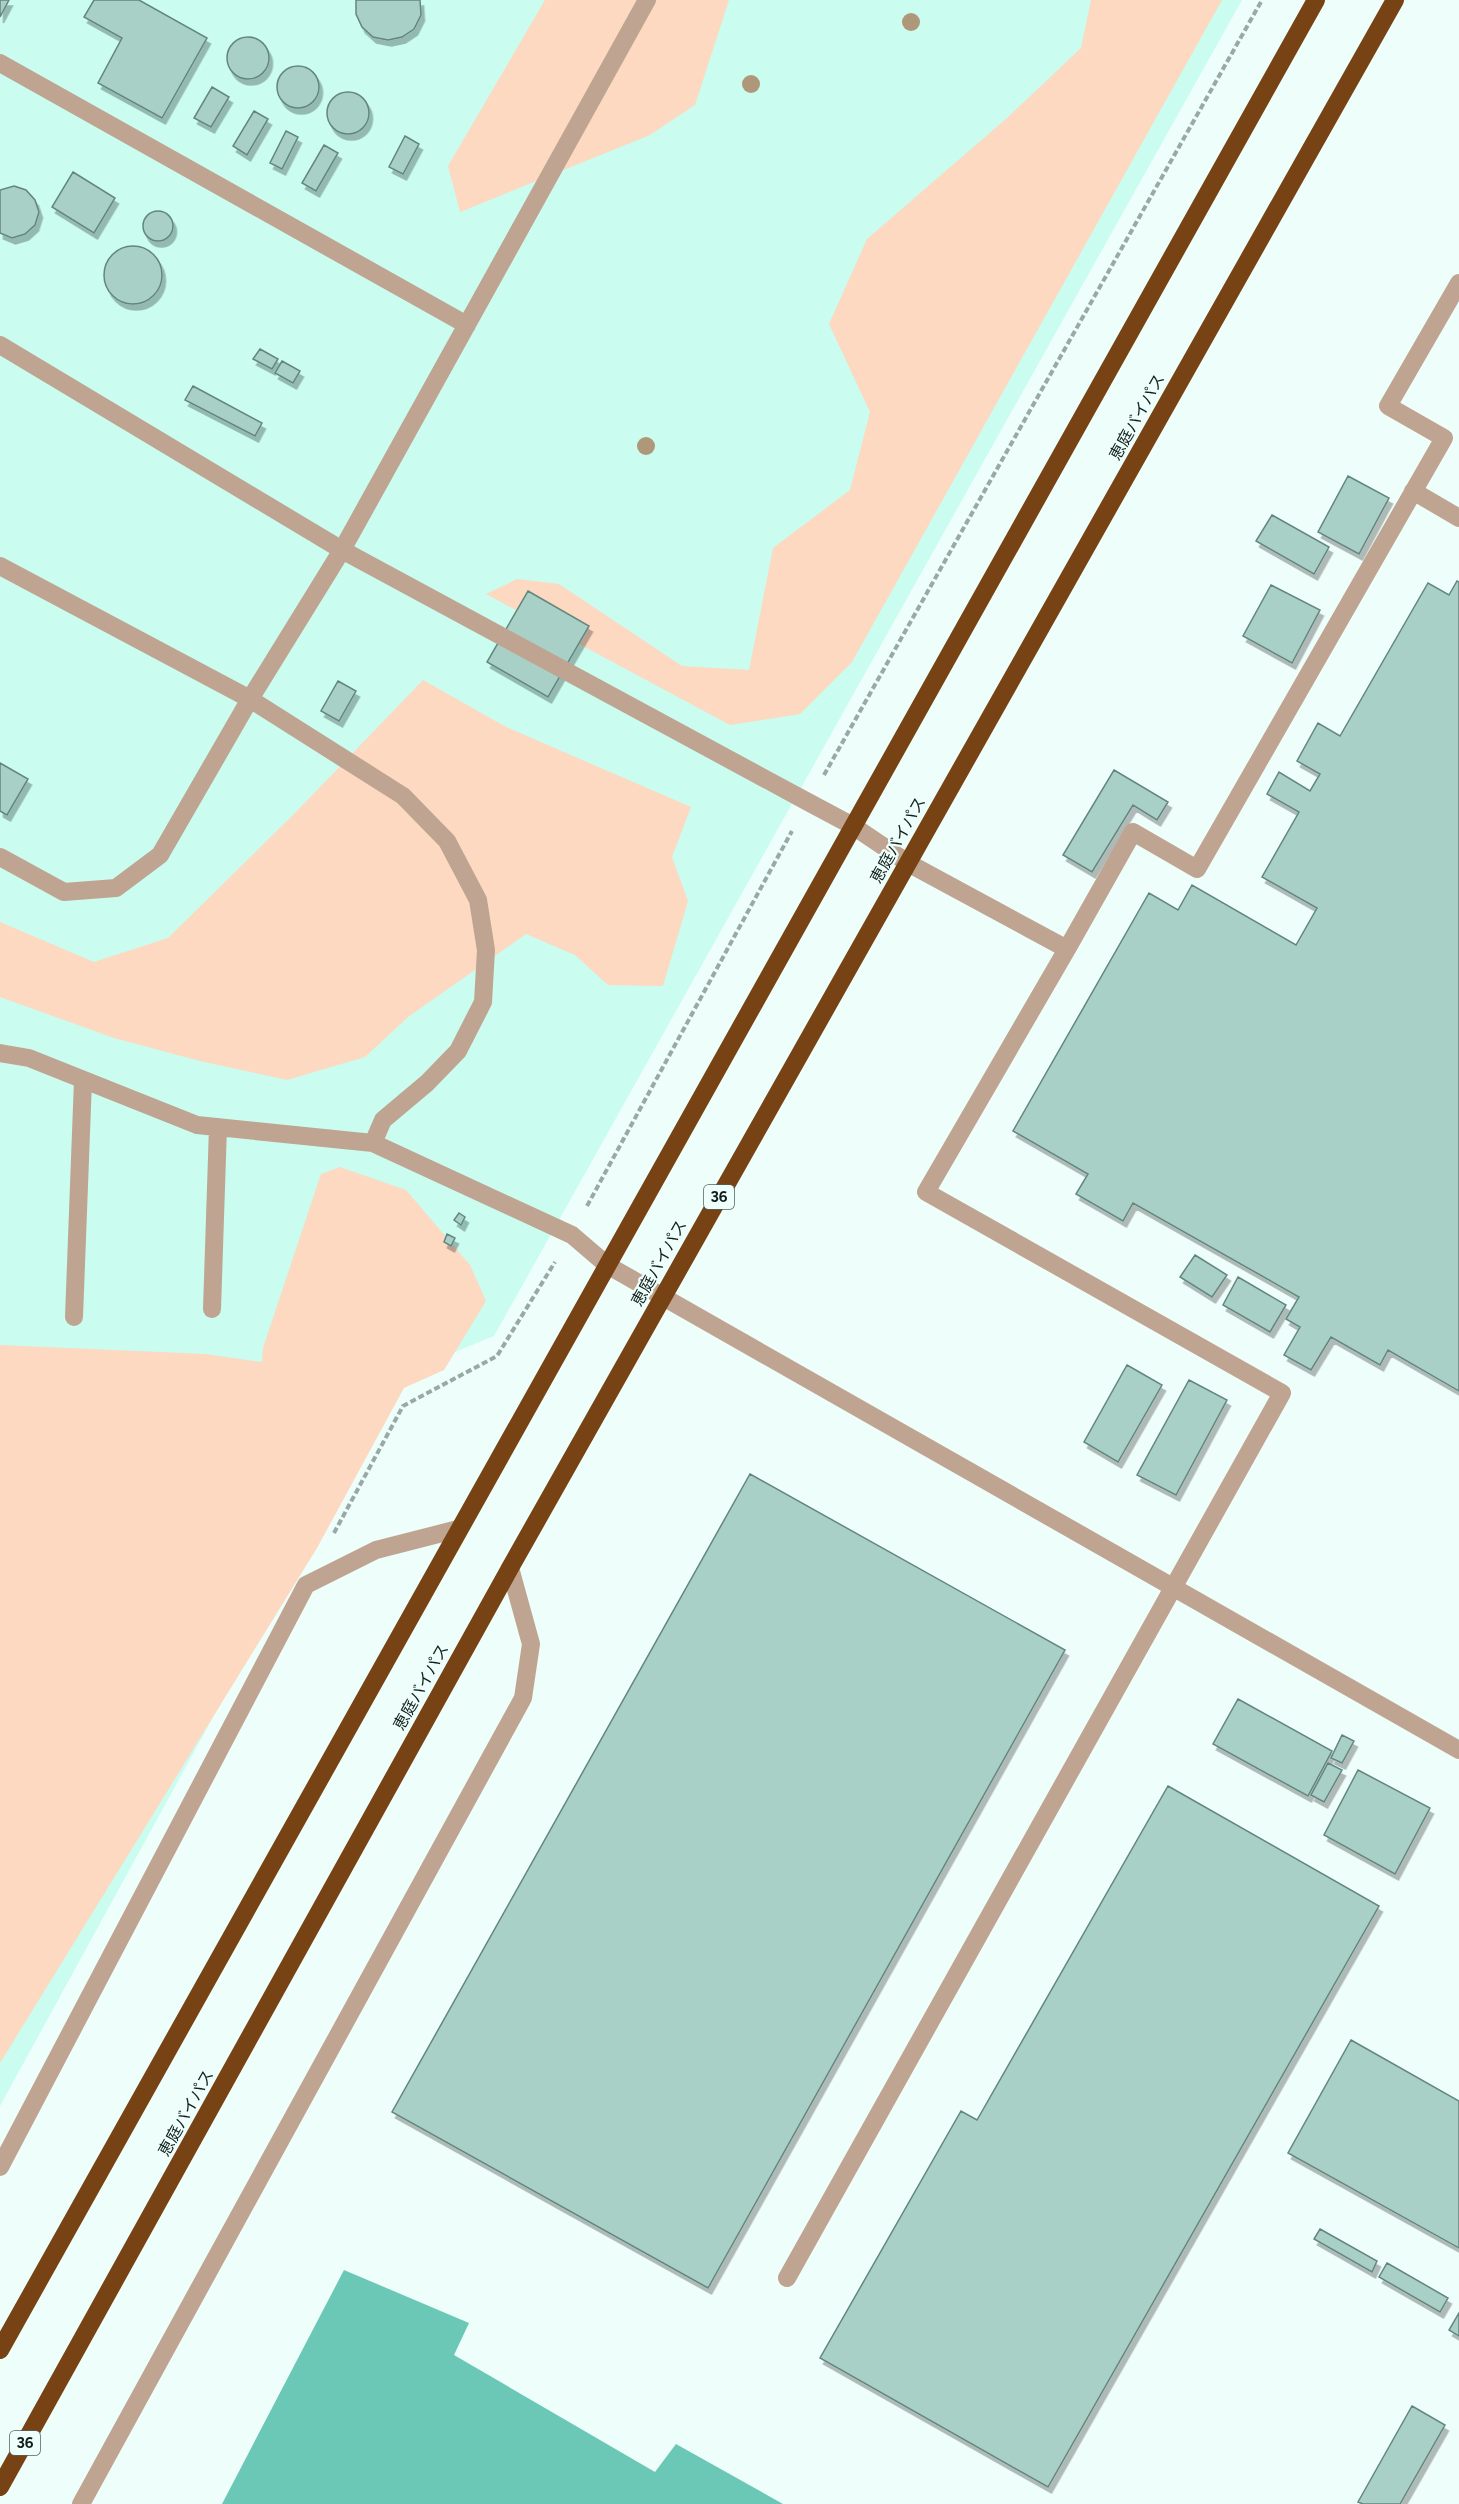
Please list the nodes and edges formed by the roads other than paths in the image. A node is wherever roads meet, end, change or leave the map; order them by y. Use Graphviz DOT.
graph roads {
  1 [pos="647,0"];
  2 [pos="1316,0"];
  3 [pos="1395,0"];
  4 [pos="0,63"];
  5 [pos="1459,283"];
  6 [pos="466,325"];
  7 [pos="0,345"];
  8 [pos="1413,491"];
  9 [pos="1459,518"];
  10 [pos="342,550"];
  11 [pos="0,566"];
  12 [pos="250,699"];
  13 [pos="853,826"];
  14 [pos="0,857"];
  15 [pos="908,863"];
  16 [pos="1067,949"];
  17 [pos="0,1053"];
  18 [pos="83,1080"];
  19 [pos="218,1127"];
  20 [pos="373,1143"];
  21 [pos="607,1265"];
  22 [pos="663,1297"];
  23 [pos="212,1309"];
  24 [pos="74,1317"];
  25 [pos="458,1529"];
  26 [pos="510,1568"];
  27 [pos="1173,1588"];
  28 [pos="1459,1750"];
  29 [pos="0,2167"];
  30 [pos="787,2278"];
  31 [pos="0,2350"];
  32 [pos="0,2487"];
  33 [pos="81,2504"];
  1 -- 6 [label="street"];
  2 -- 13 [label="highway"];
  3 -- 15 [label="highway, 恵庭バイパス / 36"];
  4 -- 6 [label="street"];
  5 -- 8 [label="street"];
  6 -- 10 [label="street"];
  7 -- 10 [label="street"];
  8 -- 9 [label="street"];
  8 -- 16 [label="street"];
  10 -- 12 [label="street"];
  10 -- 13 [label="street"];
  11 -- 12 [label="street"];
  12 -- 14 [label="street"];
  12 -- 20 [label="street"];
  13 -- 15 [label="street"];
  13 -- 21 [label="highway"];
  15 -- 16 [label="street"];
  15 -- 22 [label="highway, 恵庭バイパス / 36"];
  16 -- 27 [label="street"];
  17 -- 18 [label="street"];
  18 -- 19 [label="street"];
  18 -- 24 [label="street"];
  19 -- 20 [label="street"];
  19 -- 23 [label="street"];
  20 -- 21 [label="street"];
  21 -- 22 [label="street"];
  21 -- 25 [label="highway"];
  22 -- 26 [label="highway, 恵庭バイパス / 36"];
  22 -- 27 [label="street"];
  25 -- 29 [label="street"];
  25 -- 31 [label="highway"];
  26 -- 32 [label="highway, 恵庭バイパス / 36"];
  26 -- 33 [label="street"];
  27 -- 28 [label="street"];
  27 -- 30 [label="street"];
}
